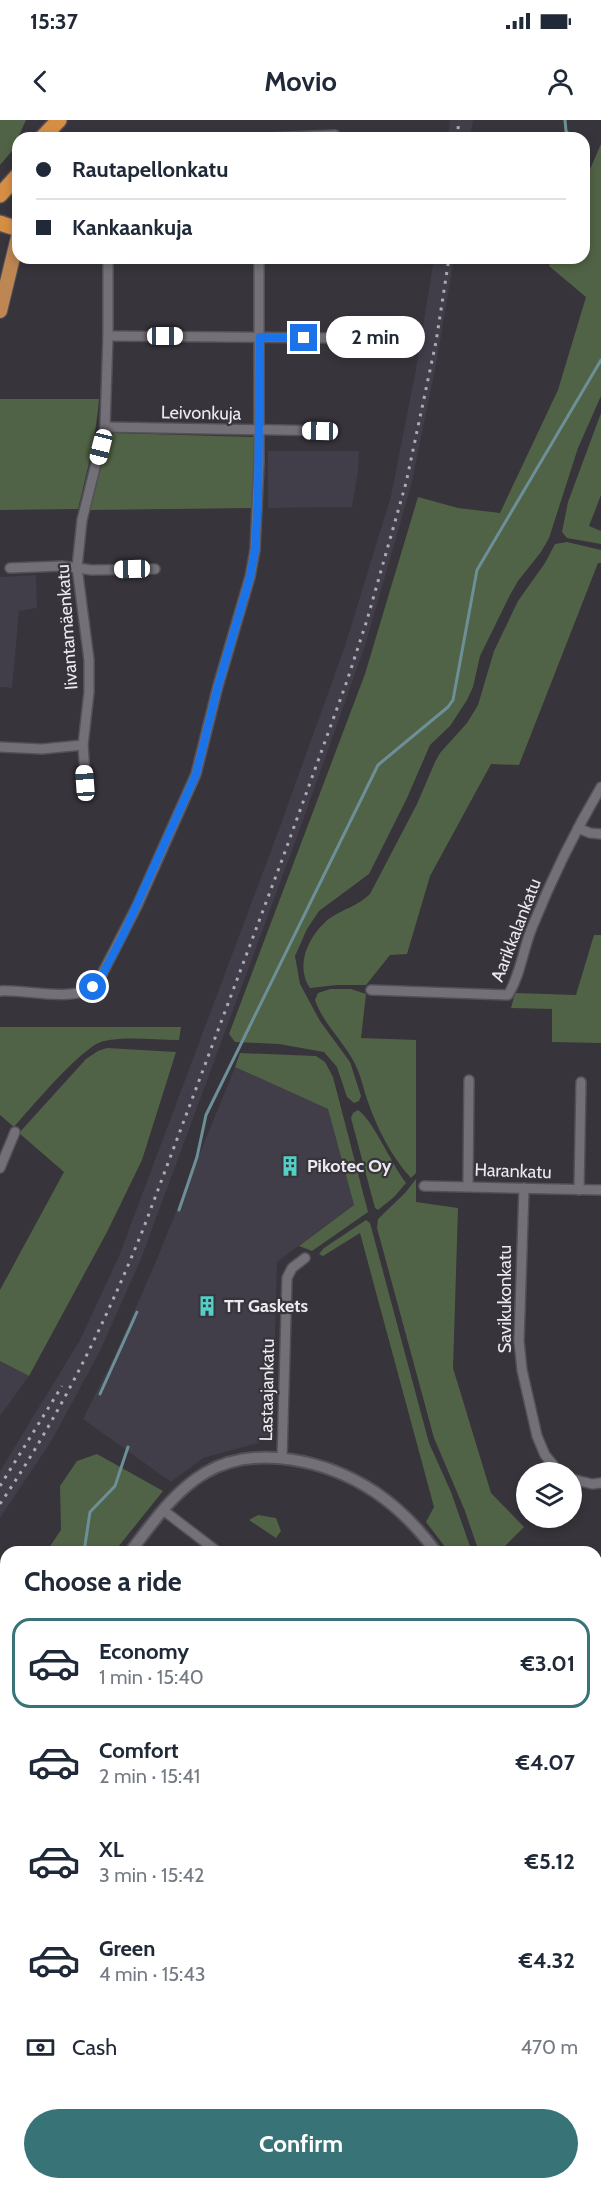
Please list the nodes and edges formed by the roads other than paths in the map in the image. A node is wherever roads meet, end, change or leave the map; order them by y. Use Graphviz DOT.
graph roads {
  1 [pos="59,120"];
  2 [pos="45,132"];
  3 [pos="12,182"];
  4 [pos="0,195"];
  5 [pos="12,262"];
  6 [pos="108,264"];
  7 [pos="260,264"];
  8 [pos="0,311"];
  9 [pos="108,336"];
  10 [pos="260,337"];
  11 [pos="331,338"];
  12 [pos="105,428"];
  13 [pos="259,430"];
  14 [pos="333,431"];
  15 [pos="77,567"];
  16 [pos="10,568"];
  17 [pos="155,569"];
  18 [pos="83,745"];
  19 [pos="0,747"];
  20 [pos="601,787"];
  21 [pos="86,789"];
  22 [pos="578,828"];
  23 [pos="601,834"];
  24 [pos="371,990"];
  25 [pos="0,991"];
  26 [pos="470,1080"];
  27 [pos="581,1083"];
  28 [pos="15,1132"];
  29 [pos="0,1167"];
  30 [pos="424,1186"];
  31 [pos="468,1186"];
  32 [pos="524,1188"];
  33 [pos="579,1190"];
  34 [pos="601,1190"];
  35 [pos="305,1258"];
  36 [pos="282,1458"];
  37 [pos="551,1462"];
  38 [pos="582,1482"];
  39 [pos="601,1483"];
  40 [pos="164,1510"];
  41 [pos="135,1546"];
  42 [pos="210,1546"];
  43 [pos="431,1546"];
  1 -- 2 [label="highway"];
  3 -- 4 [label="highway"];
  5 -- 8 [label="main road"];
  6 -- 9 [label="street, Iivantamäenkatu"];
  7 -- 10 [label="street"];
  9 -- 10 [label="street"];
  9 -- 12 [label="street, Iivantamäenkatu"];
  10 -- 11 [label="street"];
  10 -- 13 [label="street"];
  12 -- 13 [label="street, Leivonkuja"];
  12 -- 15 [label="street, Iivantamäenkatu"];
  13 -- 14 [label="street, Leivonkuja"];
  13 -- 25 [label="street"];
  15 -- 16 [label="street"];
  15 -- 17 [label="street"];
  15 -- 18 [label="street, Iivantamäenkatu"];
  18 -- 19 [label="street"];
  18 -- 21 [label="street, Iivantamäenkatu"];
  20 -- 22 [label="street, Aarikkalankatu"];
  22 -- 23 [label="street"];
  22 -- 24 [label="street, Aarikkalankatu"];
  26 -- 31 [label="street"];
  27 -- 33 [label="street"];
  28 -- 29 [label="street"];
  30 -- 31 [label="street, Harankatu"];
  31 -- 32 [label="street, Harankatu"];
  32 -- 33 [label="street, Harankatu"];
  32 -- 37 [label="street, Savikukonkatu"];
  33 -- 34 [label="street, Harankatu"];
  35 -- 36 [label="street, Lastaajankatu"];
  36 -- 40 [label="street"];
  36 -- 43 [label="street"];
  38 -- 39 [label="street"];
  40 -- 41 [label="street"];
  40 -- 42 [label="street"];
}
